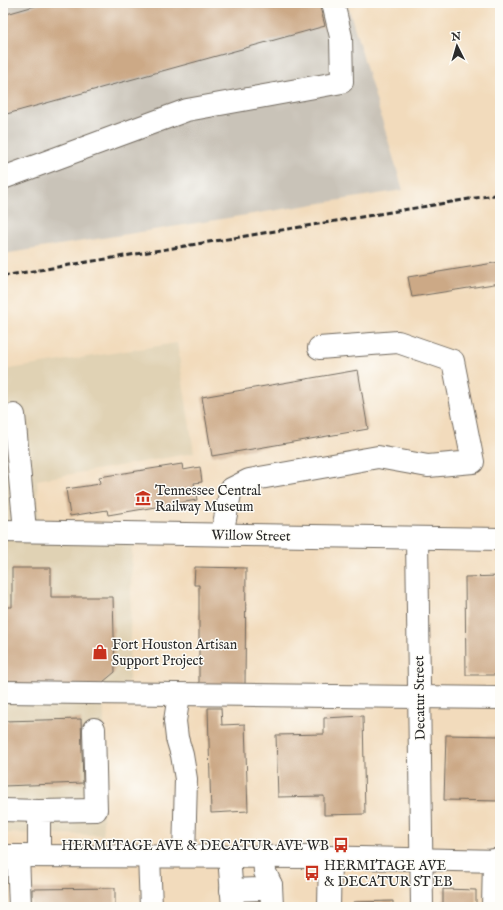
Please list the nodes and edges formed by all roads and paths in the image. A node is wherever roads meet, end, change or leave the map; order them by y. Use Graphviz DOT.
graph roads {
  1 [pos="333,3"];
  2 [pos="3,178"];
  3 [pos="319,348"];
  4 [pos="3,416"];
  5 [pos="25,530"];
  6 [pos="3,531"];
  7 [pos="222,534"];
  8 [pos="417,538"];
  9 [pos="500,539"];
  10 [pos="3,692"];
  11 [pos="179,694"];
  12 [pos="419,698"];
  13 [pos="500,698"];
  14 [pos="94,729"];
  15 [pos="3,810"];
  16 [pos="39,811"];
  17 [pos="20,856"];
  18 [pos="149,856"];
  19 [pos="184,856"];
  20 [pos="229,857"];
  21 [pos="264,857"];
  22 [pos="330,857"];
  23 [pos="422,858"];
  24 [pos="497,861"];
  25 [pos="271,885"];
  26 [pos="232,899"];
  27 [pos="20,907"];
  28 [pos="151,907"];
  29 [pos="272,907"];
  30 [pos="329,907"];
  31 [pos="422,907"];
  32 [pos="493,907"];
  1 -- 2 [label="street"];
  3 -- 7 [label="street"];
  4 -- 5 [label="street"];
  5 -- 6 [label="street, Willow Street"];
  5 -- 7 [label="street, Willow Street"];
  7 -- 8 [label="street, Willow Street"];
  8 -- 9 [label="street, Willow Street"];
  8 -- 12 [label="street, Decatur Street"];
  10 -- 11 [label="street"];
  11 -- 12 [label="street"];
  11 -- 19 [label="street"];
  12 -- 13 [label="street"];
  12 -- 23 [label="street, Decatur Street"];
  14 -- 16 [label="street"];
  15 -- 16 [label="street"];
  16 -- 17 [label="street"];
  17 -- 18 [label="street"];
  17 -- 27 [label="street"];
  18 -- 19 [label="street"];
  18 -- 28 [label="street"];
  19 -- 20 [label="street"];
  20 -- 21 [label="street"];
  20 -- 26 [label="street"];
  21 -- 22 [label="street"];
  21 -- 25 [label="street"];
  22 -- 23 [label="street"];
  22 -- 30 [label="street"];
  23 -- 24 [label="street"];
  23 -- 31 [label="street, Decatur Street"];
  24 -- 32 [label="street"];
  25 -- 26 [label="street"];
  25 -- 29 [label="street"];
}
